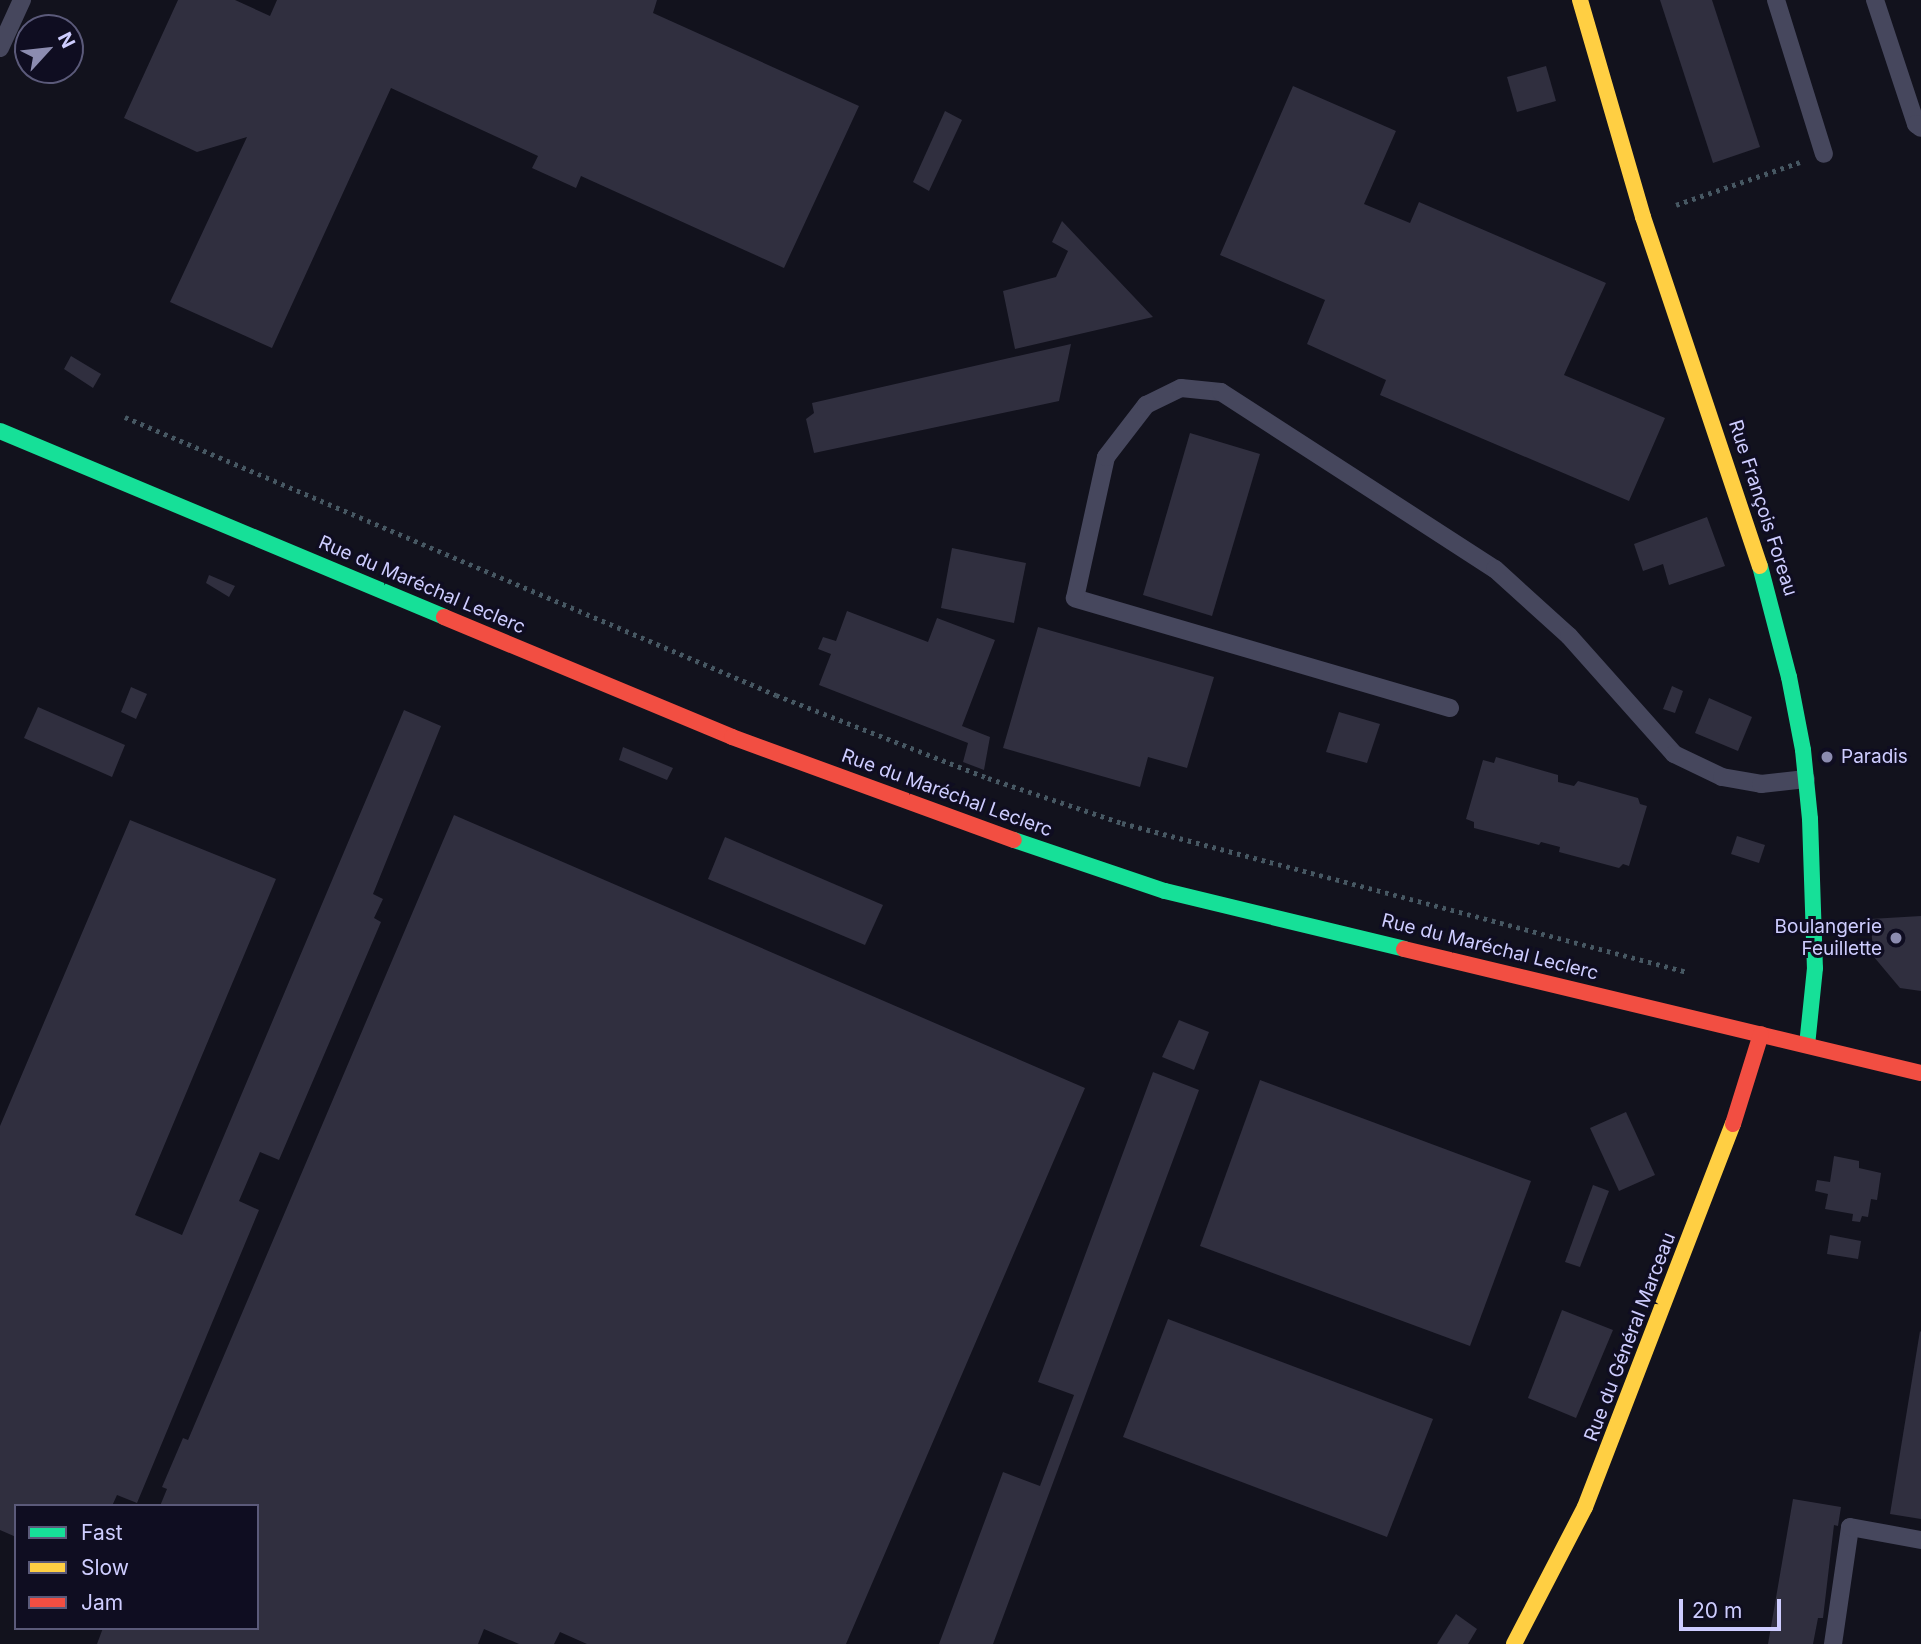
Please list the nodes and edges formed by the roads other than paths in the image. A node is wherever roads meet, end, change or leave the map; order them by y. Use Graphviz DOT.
graph roads {
  1 [pos="22,0"];
  2 [pos="1580,0"];
  3 [pos="1776,0"];
  4 [pos="1875,0"];
  5 [pos="0,48"];
  6 [pos="1921,128"];
  7 [pos="1824,153"];
  8 [pos="0,431"];
  9 [pos="1450,708"];
  10 [pos="1806,779"];
  11 [pos="1761,1034"];
  12 [pos="1807,1045"];
  13 [pos="1921,1073"];
  14 [pos="1921,1540"];
  15 [pos="1514,1644"];
  16 [pos="1833,1644"];
  1 -- 5 [label="lane"];
  2 -- 10 [label="main road, Rue François Foreau"];
  3 -- 7 [label="lane"];
  4 -- 6 [label="lane"];
  8 -- 11 [label="main road, Rue du Maréchal Leclerc"];
  9 -- 10 [label="lane"];
  10 -- 12 [label="main road, Rue François Foreau"];
  11 -- 12 [label="main road, Rue du Maréchal Leclerc"];
  11 -- 15 [label="main road, Rue du Général Marceau"];
  12 -- 13 [label="main road, Rue du Maréchal Leclerc"];
  14 -- 16 [label="lane"];
}
